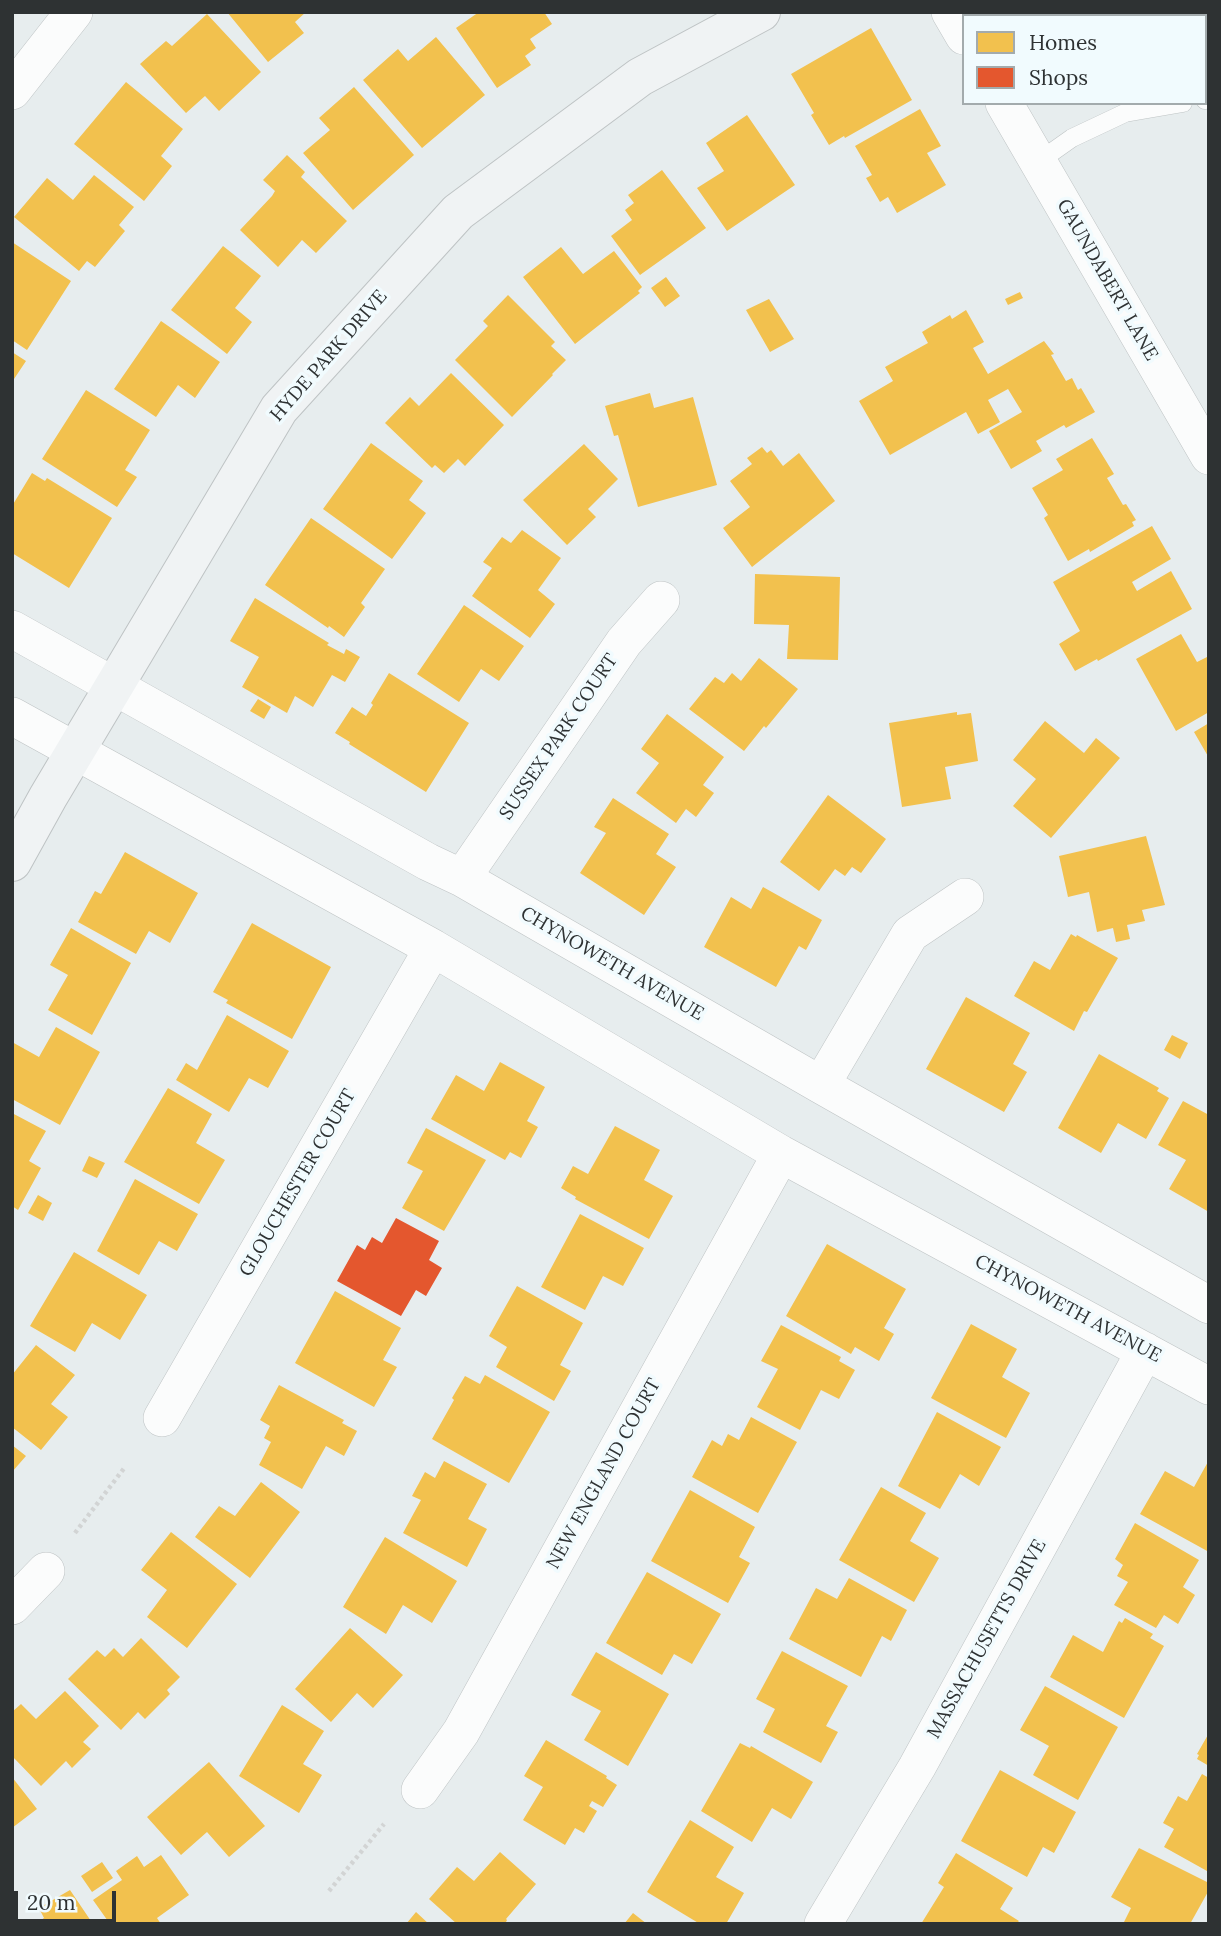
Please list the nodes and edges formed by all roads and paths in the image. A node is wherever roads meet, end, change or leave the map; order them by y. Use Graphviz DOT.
graph roads {
  1 [pos="74,12"];
  2 [pos="761,12"];
  3 [pos="950,12"];
  4 [pos="962,33"];
  5 [pos="12,91"];
  6 [pos="1004,105"];
  7 [pos="1171,105"];
  8 [pos="1038,162"];
  9 [pos="1209,456"];
  10 [pos="661,600"];
  11 [pos="12,629"];
  12 [pos="116,686"];
  13 [pos="12,716"];
  14 [pos="76,752"];
  15 [pos="12,862"];
  16 [pos="463,878"];
  17 [pos="965,897"];
  18 [pos="433,948"];
  19 [pos="821,1085"];
  20 [pos="781,1154"];
  21 [pos="1209,1305"];
  22 [pos="1144,1351"];
  23 [pos="1209,1386"];
  24 [pos="162,1418"];
  25 [pos="125,1467"];
  26 [pos="75,1533"];
  27 [pos="46,1571"];
  28 [pos="12,1606"];
  29 [pos="420,1790"];
  30 [pos="384,1824"];
  31 [pos="329,1891"];
  32 [pos="822,1924"];
  1 -- 5 [label="street"];
  2 -- 12 [label="street, HYDE PARK DRIVE"];
  3 -- 4 [label="street"];
  6 -- 8 [label="street, GAUNDABERT LANE"];
  7 -- 8 [label="lane"];
  8 -- 9 [label="street, GAUNDABERT LANE"];
  10 -- 16 [label="street, SUSSEX PARK COURT"];
  11 -- 12 [label="street, CHYNOWETH AVENUE"];
  12 -- 14 [label="street, HYDE PARK DRIVE"];
  12 -- 16 [label="street, CHYNOWETH AVENUE"];
  13 -- 14 [label="street, CHYNOWETH AVENUE"];
  14 -- 15 [label="street, HYDE PARK DRIVE"];
  14 -- 18 [label="street, CHYNOWETH AVENUE"];
  16 -- 19 [label="street, CHYNOWETH AVENUE"];
  17 -- 19 [label="street"];
  18 -- 20 [label="street, CHYNOWETH AVENUE"];
  18 -- 24 [label="street, GLOUCHESTER COURT"];
  19 -- 21 [label="street, CHYNOWETH AVENUE"];
  20 -- 22 [label="street, CHYNOWETH AVENUE"];
  20 -- 29 [label="street, NEW ENGLAND COURT"];
  22 -- 23 [label="street, CHYNOWETH AVENUE"];
  22 -- 32 [label="street, MASSACHUSETTS DRIVE"];
  25 -- 26 [label="path"];
  27 -- 28 [label="street"];
  30 -- 31 [label="path"];
}
